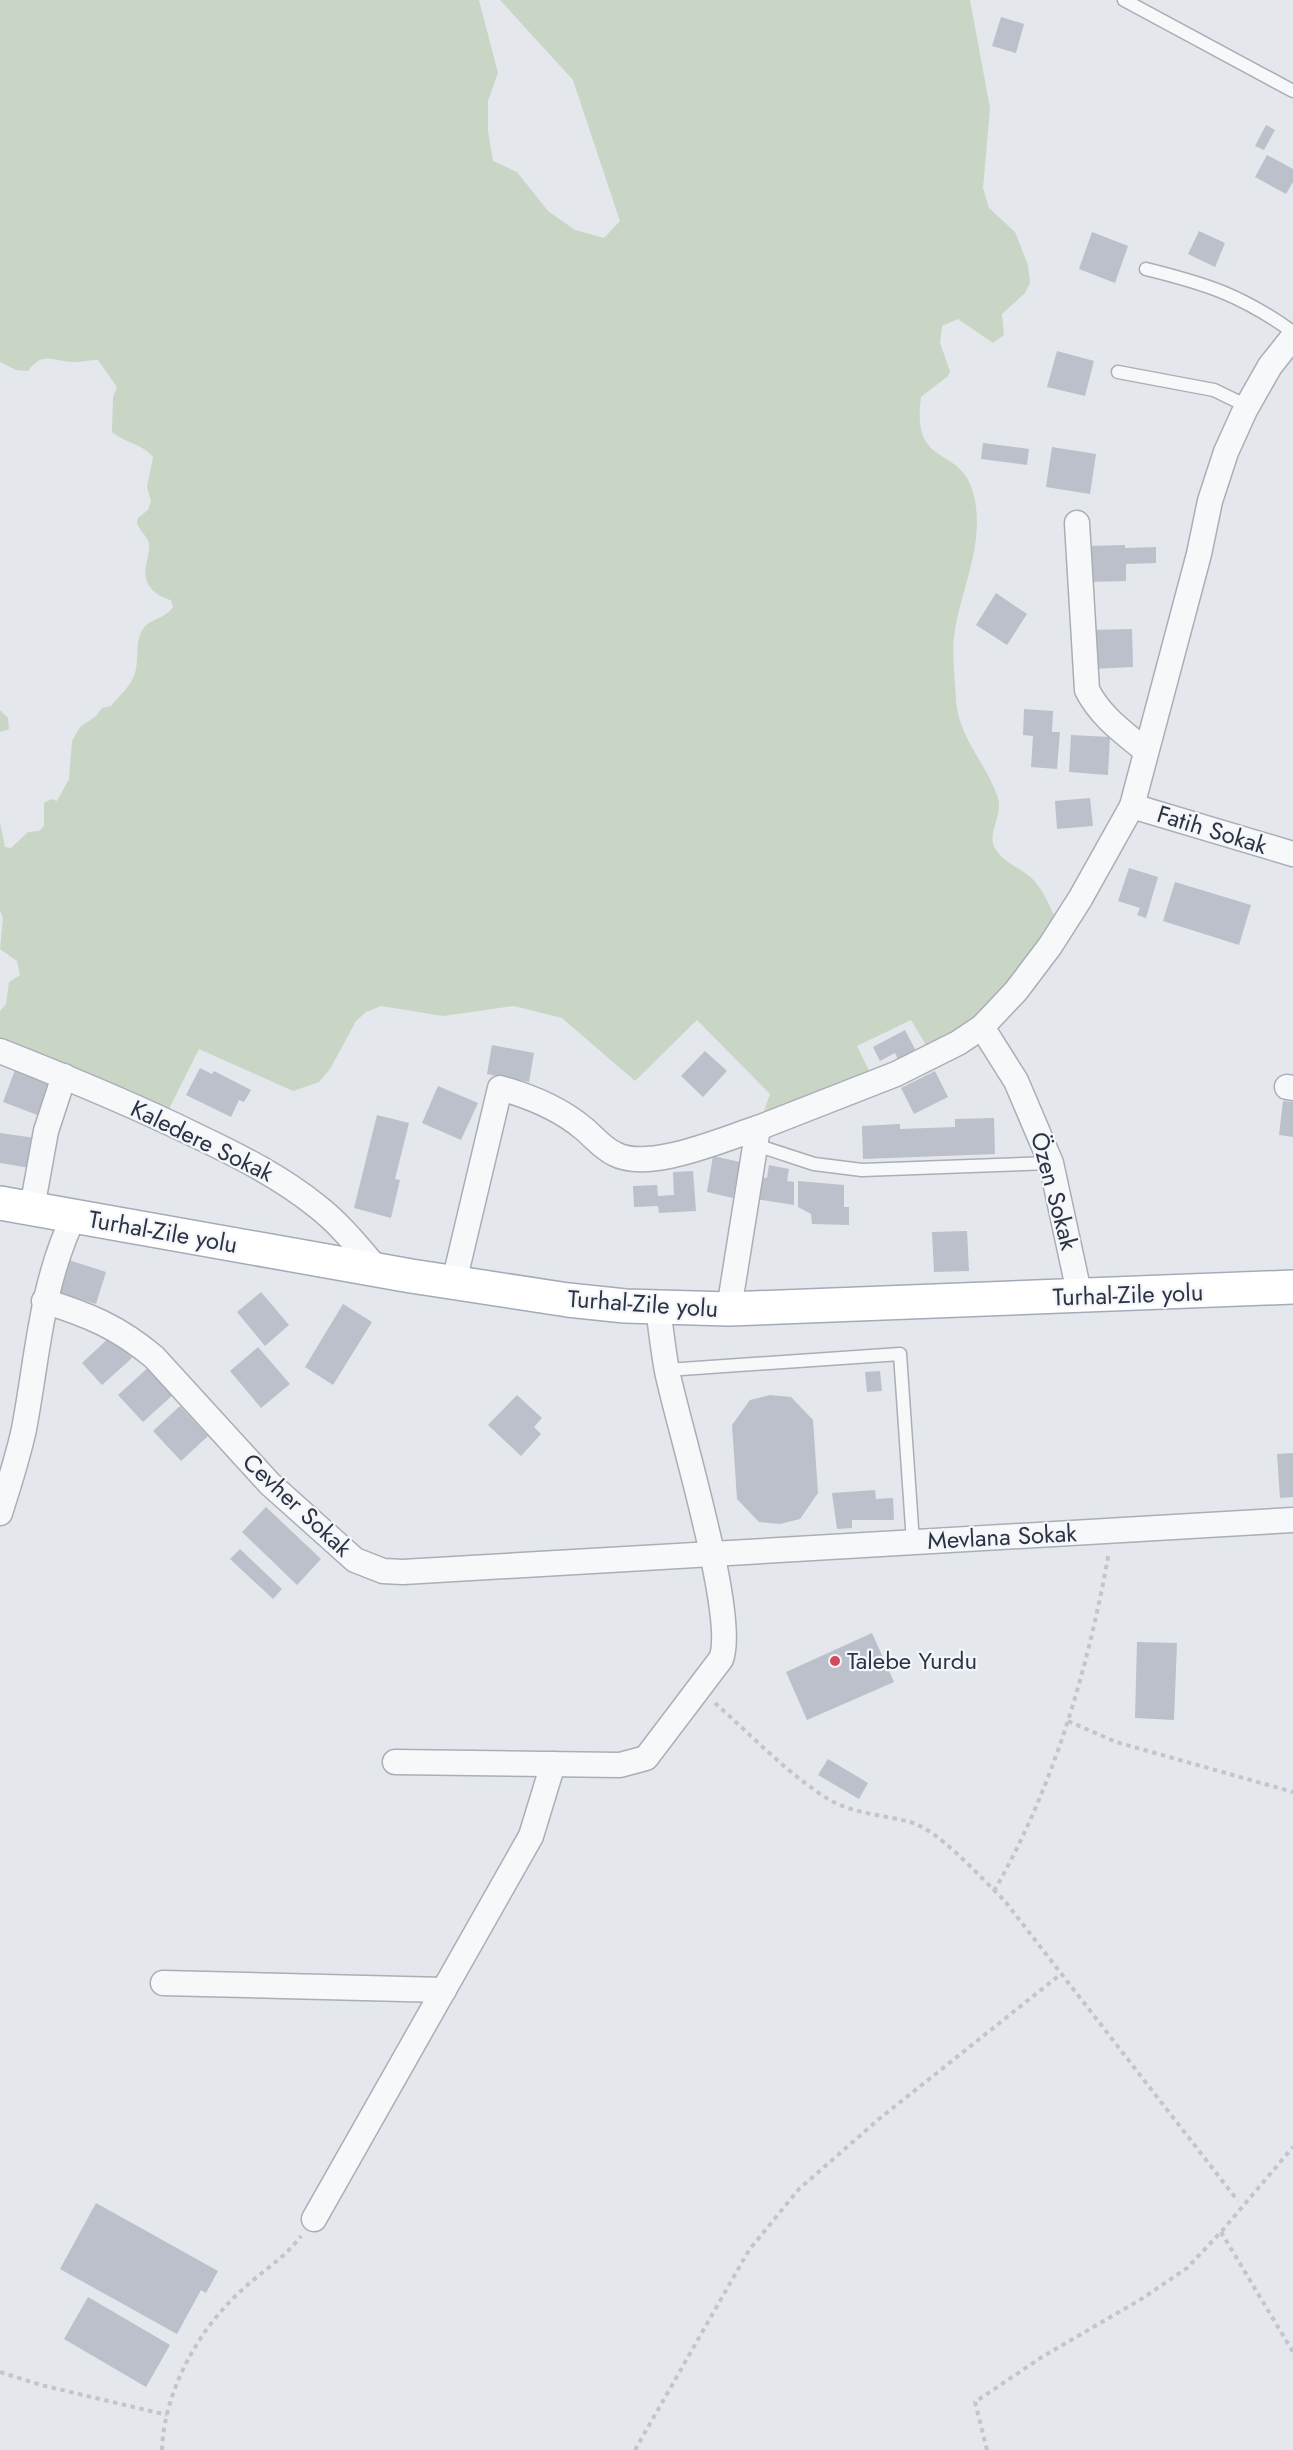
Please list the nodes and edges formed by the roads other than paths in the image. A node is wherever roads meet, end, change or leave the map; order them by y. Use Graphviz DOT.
graph roads {
  1 [pos="1124,0"];
  2 [pos="1293,91"];
  3 [pos="1146,269"];
  4 [pos="1293,332"];
  5 [pos="1293,337"];
  6 [pos="1118,372"];
  7 [pos="1247,406"];
  8 [pos="1077,523"];
  9 [pos="1146,751"];
  10 [pos="1132,806"];
  11 [pos="1293,854"];
  12 [pos="982,1027"];
  13 [pos="0,1051"];
  14 [pos="64,1076"];
  15 [pos="757,1136"];
  16 [pos="1051,1163"];
  17 [pos="0,1203"];
  18 [pos="32,1209"];
  19 [pos="74,1216"];
  20 [pos="378,1270"];
  21 [pos="453,1282"];
  22 [pos="1293,1287"];
  23 [pos="1080,1297"];
  24 [pos="44,1302"];
  25 [pos="658,1308"];
  26 [pos="729,1309"];
  27 [pos="667,1370"];
  28 [pos="0,1513"];
  29 [pos="1293,1520"];
  30 [pos="914,1542"];
  31 [pos="712,1553"];
  32 [pos="395,1762"];
  33 [pos="553,1764"];
  34 [pos="163,1983"];
  35 [pos="444,1990"];
  36 [pos="314,2219"];
  1 -- 2 [label="lane"];
  3 -- 4 [label="lane"];
  5 -- 7 [label="street"];
  6 -- 7 [label="lane"];
  7 -- 9 [label="street"];
  8 -- 9 [label="street"];
  9 -- 10 [label="street"];
  10 -- 11 [label="street, Fatih Sokak"];
  10 -- 12 [label="street"];
  12 -- 15 [label="street"];
  12 -- 16 [label="street, Özen Sokak"];
  13 -- 14 [label="street, Kaledere Sokak"];
  14 -- 18 [label="street"];
  14 -- 20 [label="street, Kaledere Sokak"];
  15 -- 16 [label="lane"];
  15 -- 21 [label="street"];
  15 -- 26 [label="street"];
  16 -- 23 [label="street, Özen Sokak"];
  17 -- 18 [label="main road, Turhal-Zile yolu"];
  18 -- 19 [label="main road, Turhal-Zile yolu"];
  19 -- 20 [label="main road, Turhal-Zile yolu"];
  19 -- 24 [label="street"];
  20 -- 21 [label="main road, Turhal-Zile yolu"];
  21 -- 25 [label="main road, Turhal-Zile yolu"];
  22 -- 23 [label="main road, Turhal-Zile yolu"];
  23 -- 26 [label="main road, Turhal-Zile yolu"];
  24 -- 28 [label="street"];
  24 -- 31 [label="street, Cevher Sokak"];
  25 -- 26 [label="main road, Turhal-Zile yolu"];
  25 -- 27 [label="street"];
  27 -- 30 [label="lane"];
  27 -- 31 [label="street"];
  29 -- 30 [label="street, Mevlana Sokak"];
  30 -- 31 [label="street, Mevlana Sokak"];
  31 -- 33 [label="street"];
  32 -- 33 [label="street"];
  33 -- 35 [label="street"];
  34 -- 35 [label="street"];
  35 -- 36 [label="street"];
}
